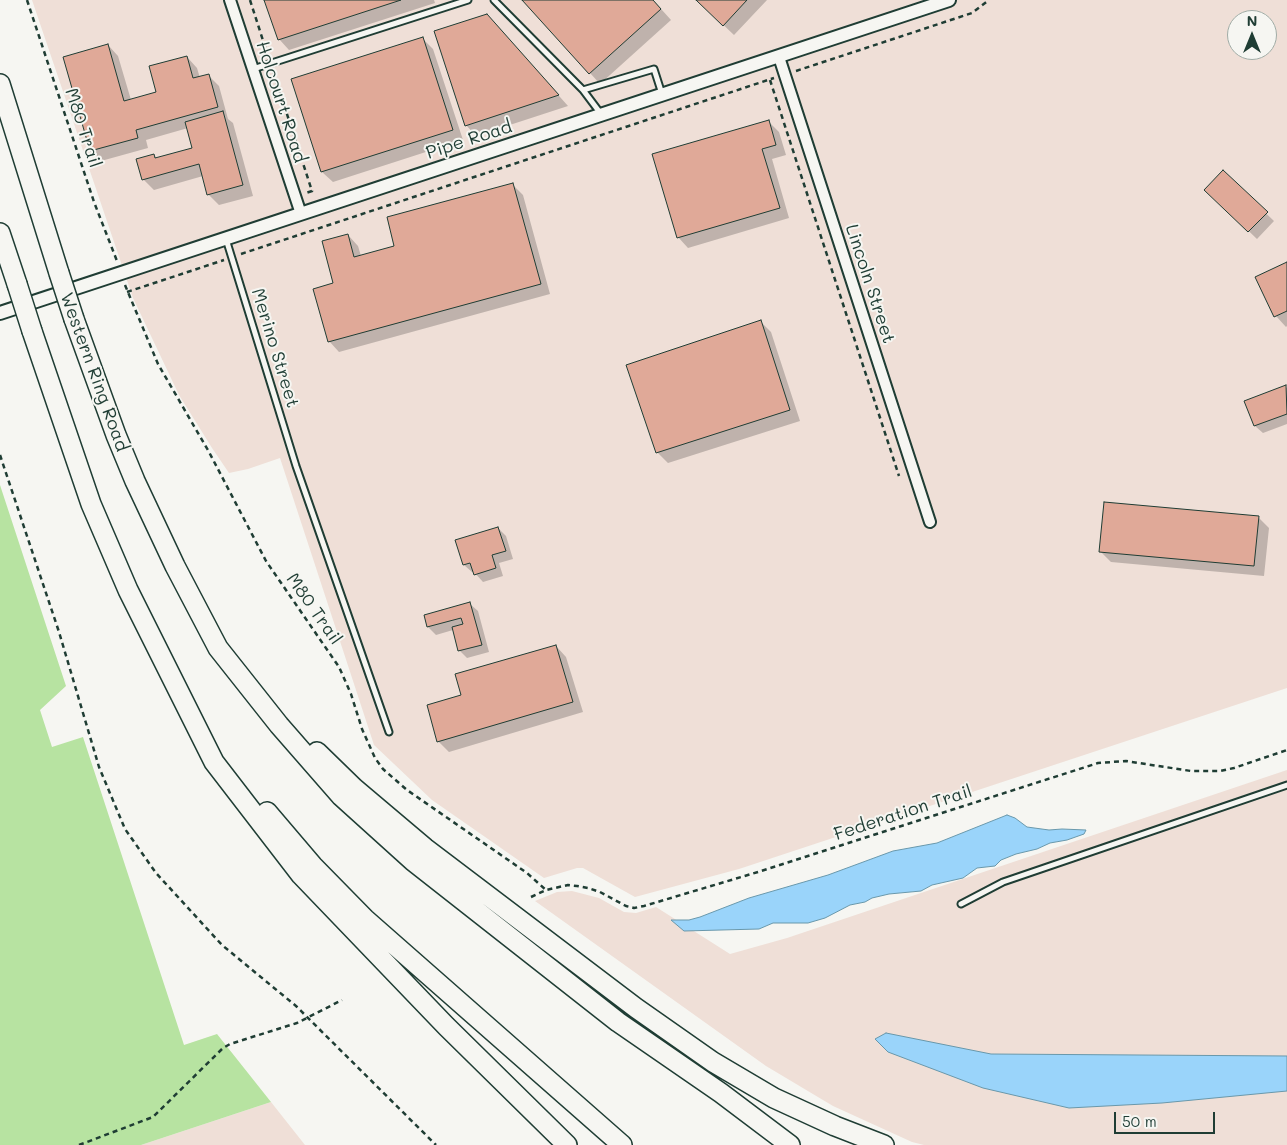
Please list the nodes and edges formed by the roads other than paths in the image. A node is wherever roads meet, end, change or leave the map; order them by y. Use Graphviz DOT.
graph roads {
  1 [pos="230,0"];
  2 [pos="468,0"];
  3 [pos="494,0"];
  4 [pos="949,0"];
  5 [pos="779,57"];
  6 [pos="253,69"];
  7 [pos="0,84"];
  8 [pos="584,90"];
  9 [pos="662,94"];
  10 [pos="602,115"];
  11 [pos="301,214"];
  12 [pos="0,233"];
  13 [pos="226,238"];
  14 [pos="0,313"];
  15 [pos="930,522"];
  16 [pos="218,648"];
  17 [pos="172,675"];
  18 [pos="389,732"];
  19 [pos="1287,785"];
  20 [pos="961,904"];
  21 [pos="568,1145"];
  22 [pos="622,1145"];
  23 [pos="790,1145"];
  24 [pos="884,1145"];
  1 -- 6 [label="street, Holcourt Road"];
  2 -- 6 [label="lane"];
  3 -- 8 [label="lane"];
  4 -- 5 [label="street, Pipe Road"];
  5 -- 9 [label="street, Pipe Road"];
  5 -- 15 [label="street, Lincoln Street"];
  6 -- 11 [label="street, Holcourt Road"];
  7 -- 16 [label="highway, Western Ring Road, bridge"];
  8 -- 9 [label="lane"];
  8 -- 10 [label="lane"];
  9 -- 10 [label="street, Pipe Road"];
  10 -- 11 [label="street, Pipe Road"];
  11 -- 13 [label="street, Pipe Road"];
  12 -- 17 [label="highway, bridge"];
  13 -- 14 [label="street, Pipe Road"];
  13 -- 18 [label="lane, Merino Street"];
  16 -- 23 [label="highway"];
  16 -- 24 [label="highway"];
  17 -- 21 [label="highway"];
  17 -- 22 [label="highway"];
  19 -- 20 [label="lane"];
}
